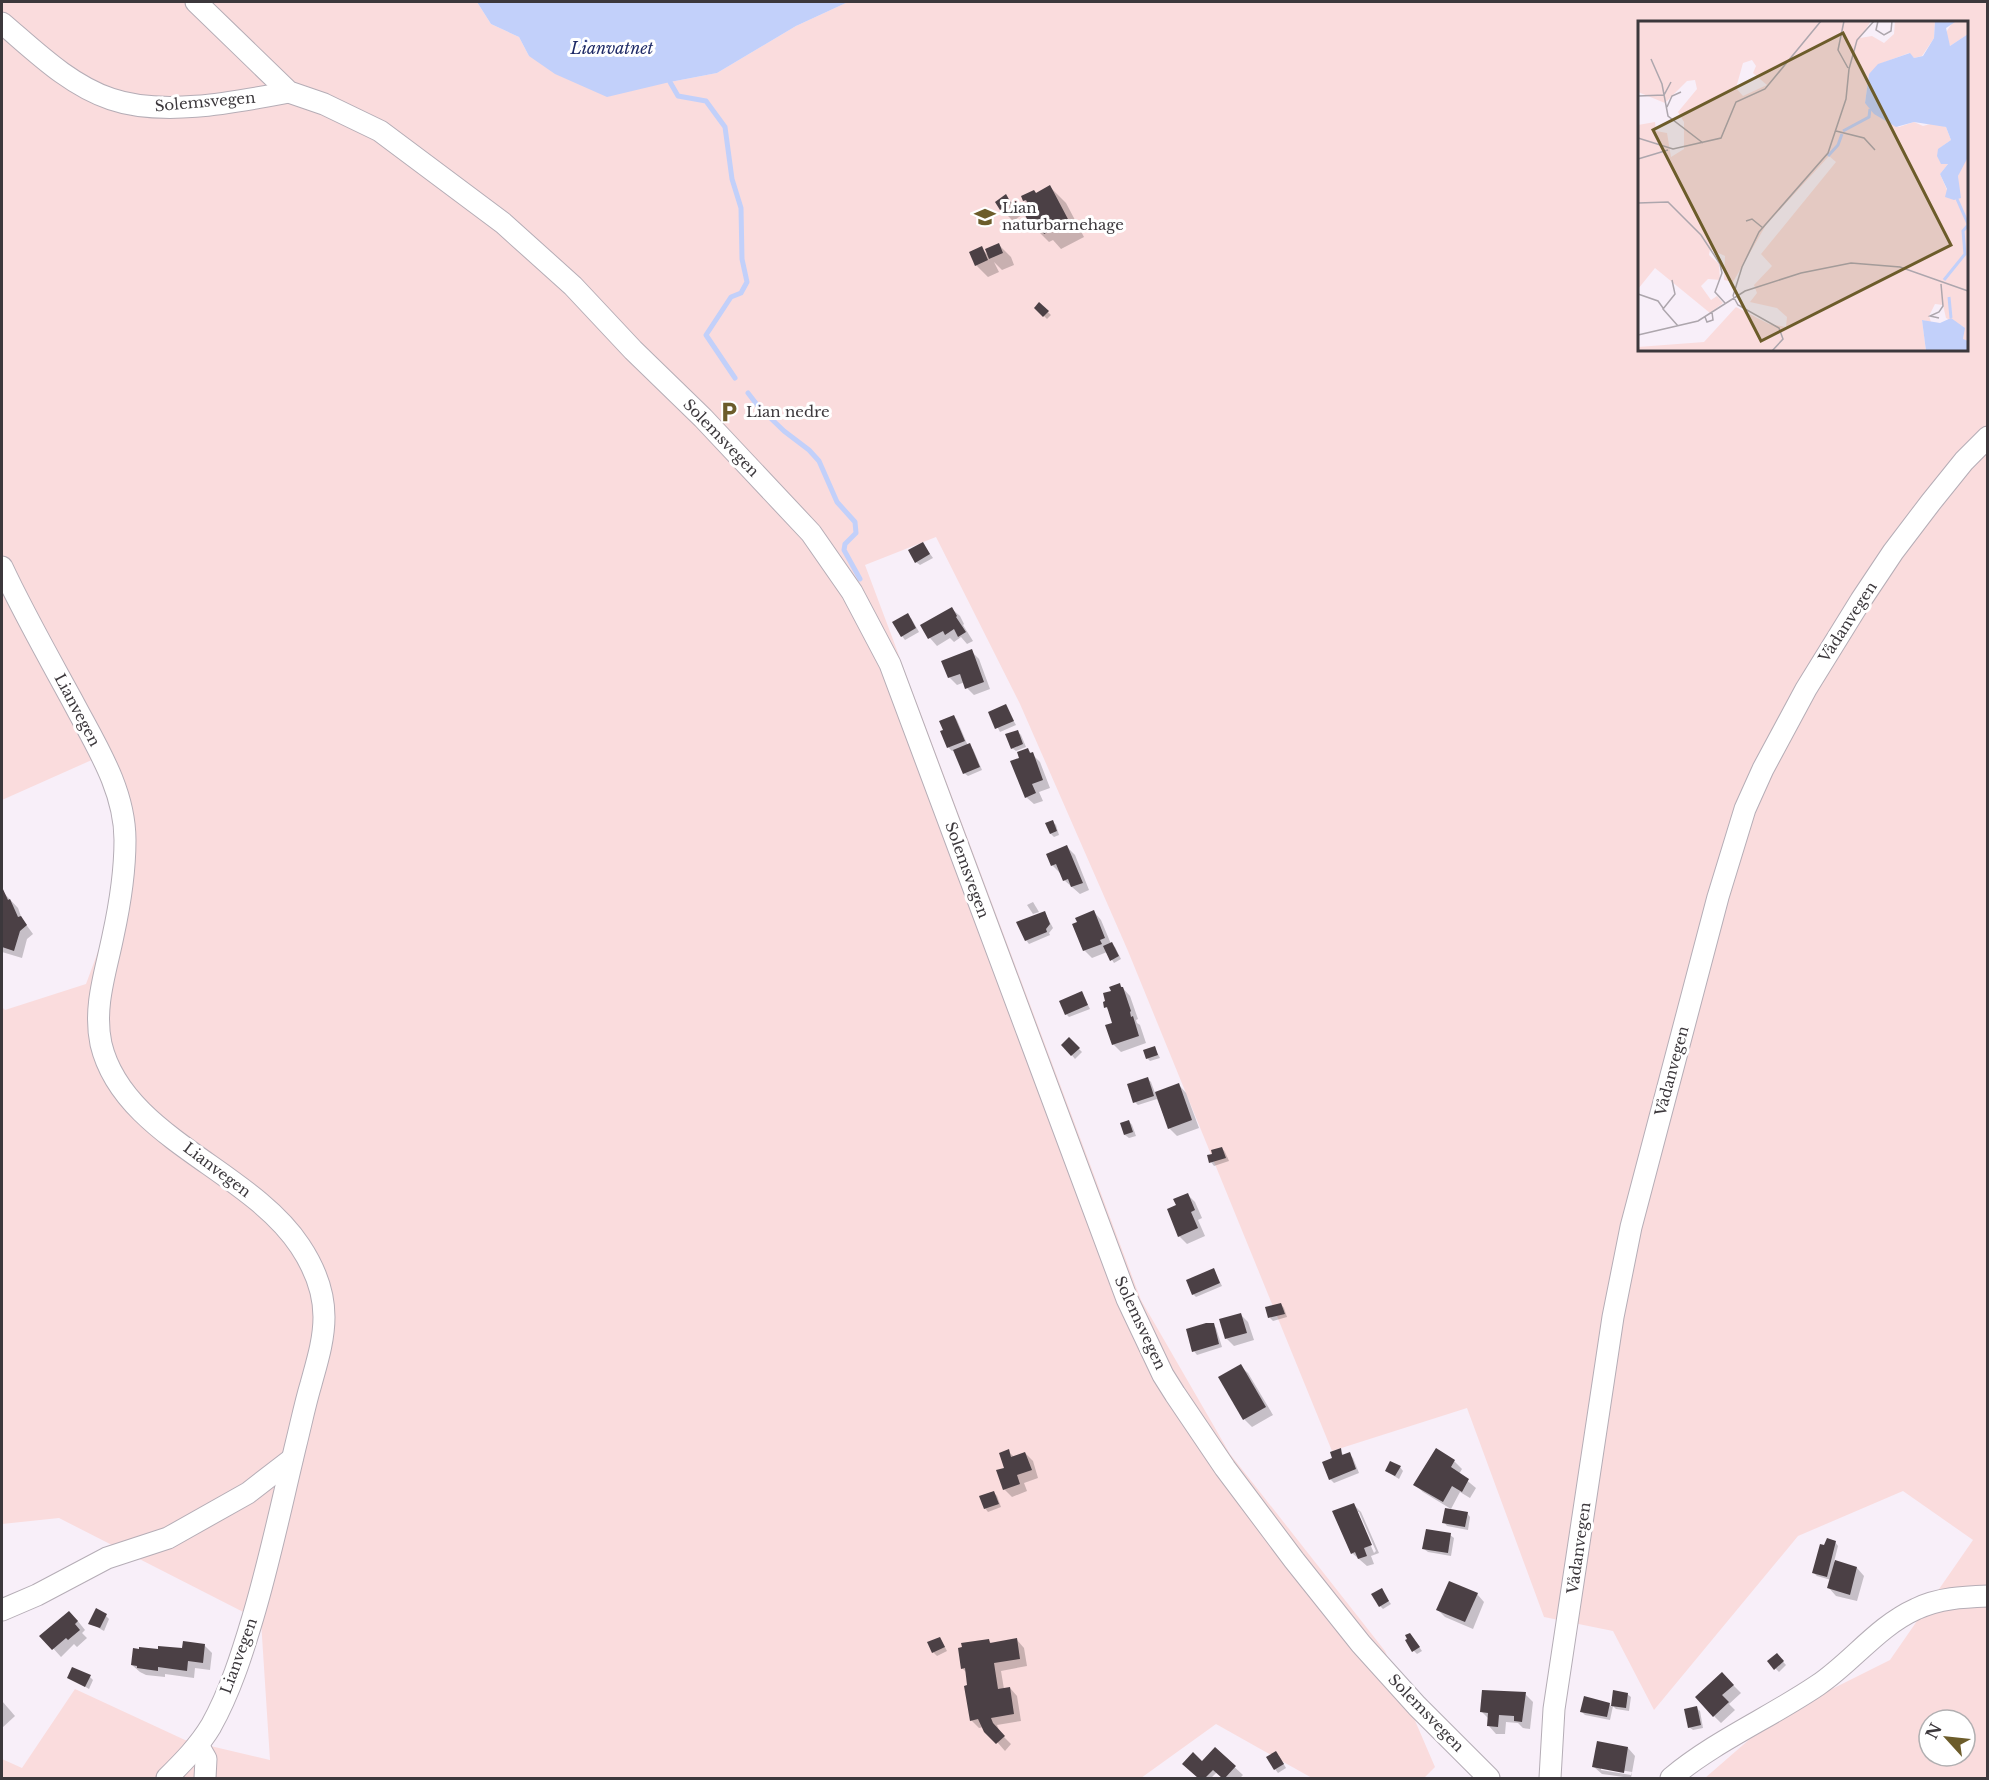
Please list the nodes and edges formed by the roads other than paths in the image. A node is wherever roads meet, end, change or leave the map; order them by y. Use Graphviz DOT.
graph roads {
  1 [pos="196,2"];
  2 [pos="2,23"];
  3 [pos="289,92"];
  4 [pos="1988,437"];
  5 [pos="2,567"];
  6 [pos="292,1459"];
  7 [pos="1988,1596"];
  8 [pos="2,1610"];
  9 [pos="198,1745"];
  10 [pos="167,1779"];
  11 [pos="205,1779"];
  12 [pos="1489,1779"];
  13 [pos="1550,1779"];
  14 [pos="1671,1779"];
  1 -- 3 [label="street, Solemsvegen"];
  2 -- 3 [label="street, Solemsvegen"];
  3 -- 12 [label="street, Solemsvegen"];
  4 -- 13 [label="street, Vådanvegen"];
  5 -- 6 [label="street, Lianvegen"];
  6 -- 8 [label="street"];
  6 -- 9 [label="street, Lianvegen"];
  7 -- 14 [label="street"];
  9 -- 10 [label="street, Lianvegen"];
  9 -- 11 [label="street"];
}
